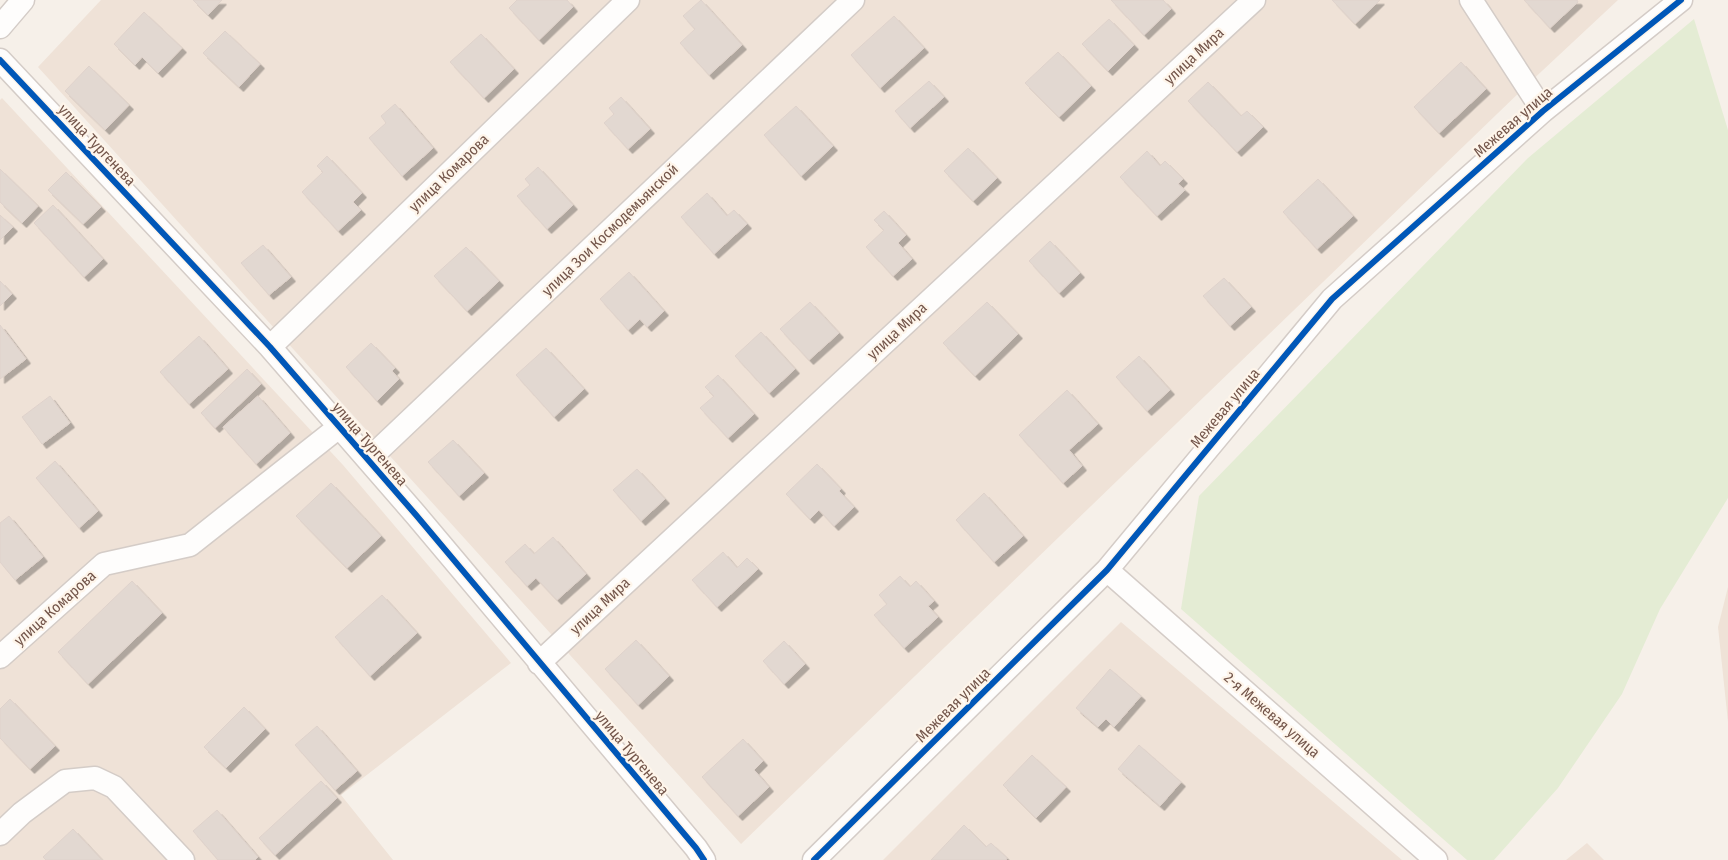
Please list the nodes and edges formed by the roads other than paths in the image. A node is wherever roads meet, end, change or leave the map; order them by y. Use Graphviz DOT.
graph roads {
  1 [pos="23,0"];
  2 [pos="628,0"];
  3 [pos="853,0"];
  4 [pos="1254,0"];
  5 [pos="1471,0"];
  6 [pos="1681,0"];
  7 [pos="0,27"];
  8 [pos="0,60"];
  9 [pos="1543,110"];
  10 [pos="270,347"];
  11 [pos="340,427"];
  12 [pos="368,460"];
  13 [pos="1107,570"];
  14 [pos="0,657"];
  15 [pos="539,662"];
  16 [pos="0,834"];
  17 [pos="183,860"];
  18 [pos="704,860"];
  19 [pos="814,860"];
  20 [pos="1436,860"];
  1 -- 7 [label="street"];
  2 -- 10 [label="street, улица Комарова"];
  3 -- 12 [label="street, улица Зои Космодемьянской"];
  4 -- 15 [label="street, улица Мира"];
  5 -- 9 [label="street"];
  6 -- 9 [label="street, Межевая улица"];
  8 -- 10 [label="street, улица Тургенева"];
  9 -- 13 [label="street, Межевая улица"];
  10 -- 11 [label="street, улица Тургенева"];
  11 -- 12 [label="street, улица Тургенева"];
  11 -- 14 [label="street, улица Комарова"];
  12 -- 15 [label="street, улица Тургенева"];
  13 -- 19 [label="street, Межевая улица"];
  13 -- 20 [label="street, 2-я Межевая улица"];
  15 -- 18 [label="street, улица Тургенева"];
  16 -- 17 [label="street"];
}
